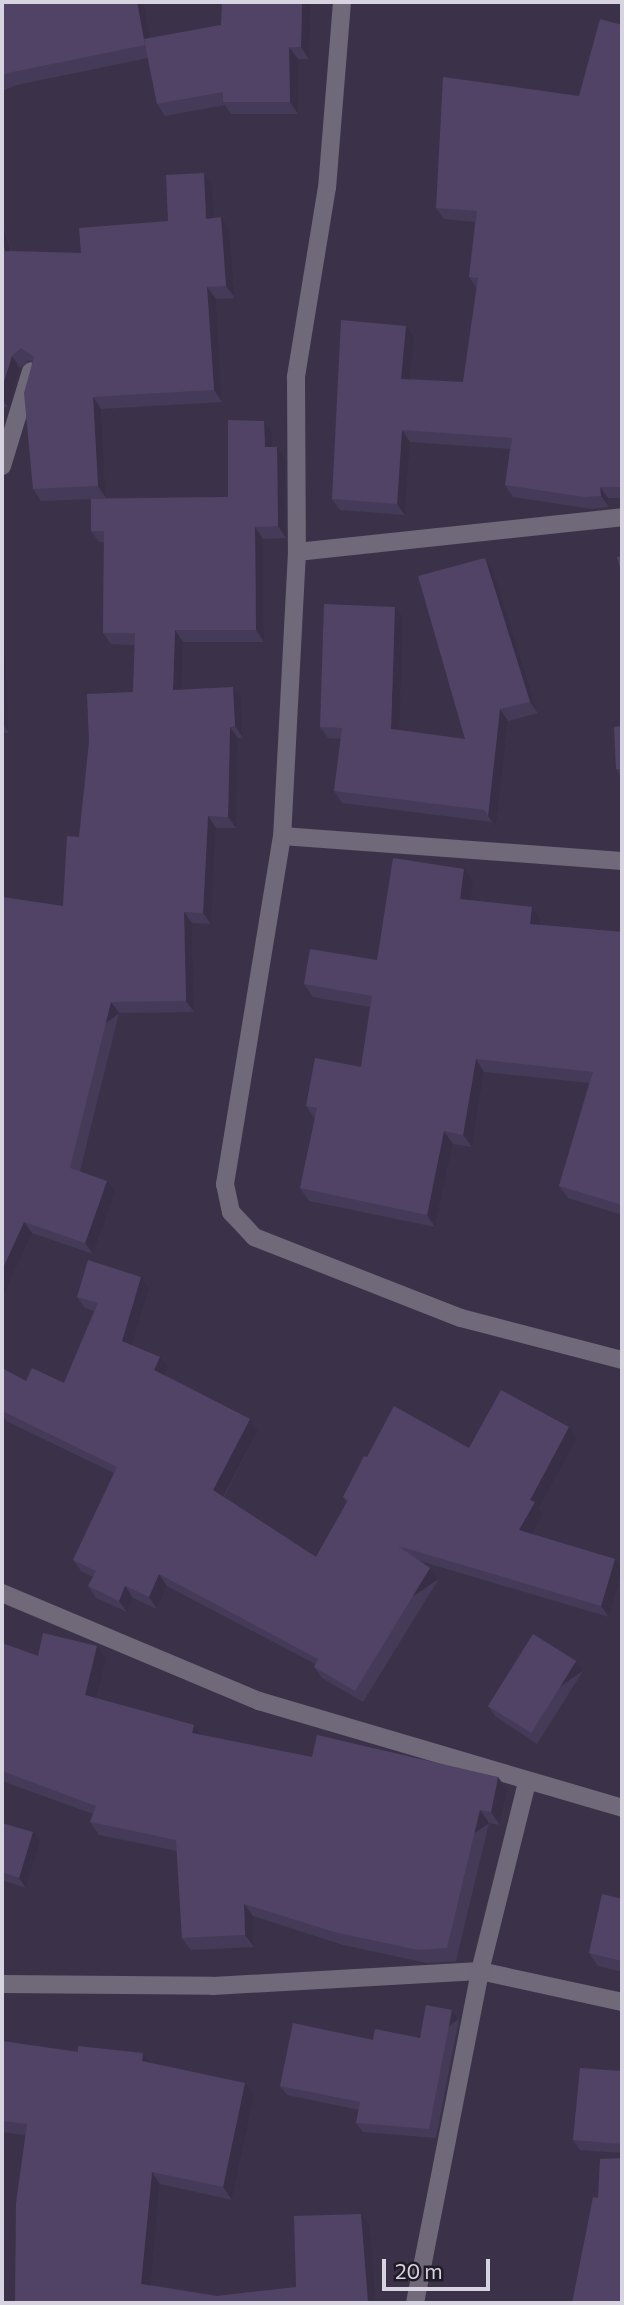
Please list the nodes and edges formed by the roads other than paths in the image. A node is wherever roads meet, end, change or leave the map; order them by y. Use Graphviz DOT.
graph roads {
  1 [pos="342,2"];
  2 [pos="31,370"];
  3 [pos="2,466"];
  4 [pos="622,517"];
  5 [pos="297,552"];
  6 [pos="282,836"];
  7 [pos="622,861"];
  8 [pos="622,1360"];
  9 [pos="2,1593"];
  10 [pos="527,1782"];
  11 [pos="622,1808"];
  12 [pos="480,1971"];
  13 [pos="2,1984"];
  14 [pos="622,2001"];
  15 [pos="415,2303"];
  1 -- 5 [label="street"];
  2 -- 3 [label="street"];
  4 -- 5 [label="street"];
  5 -- 6 [label="street"];
  6 -- 7 [label="street"];
  6 -- 8 [label="street"];
  9 -- 10 [label="street"];
  10 -- 11 [label="street"];
  10 -- 12 [label="street"];
  12 -- 13 [label="street"];
  12 -- 14 [label="street"];
  12 -- 15 [label="street"];
}
